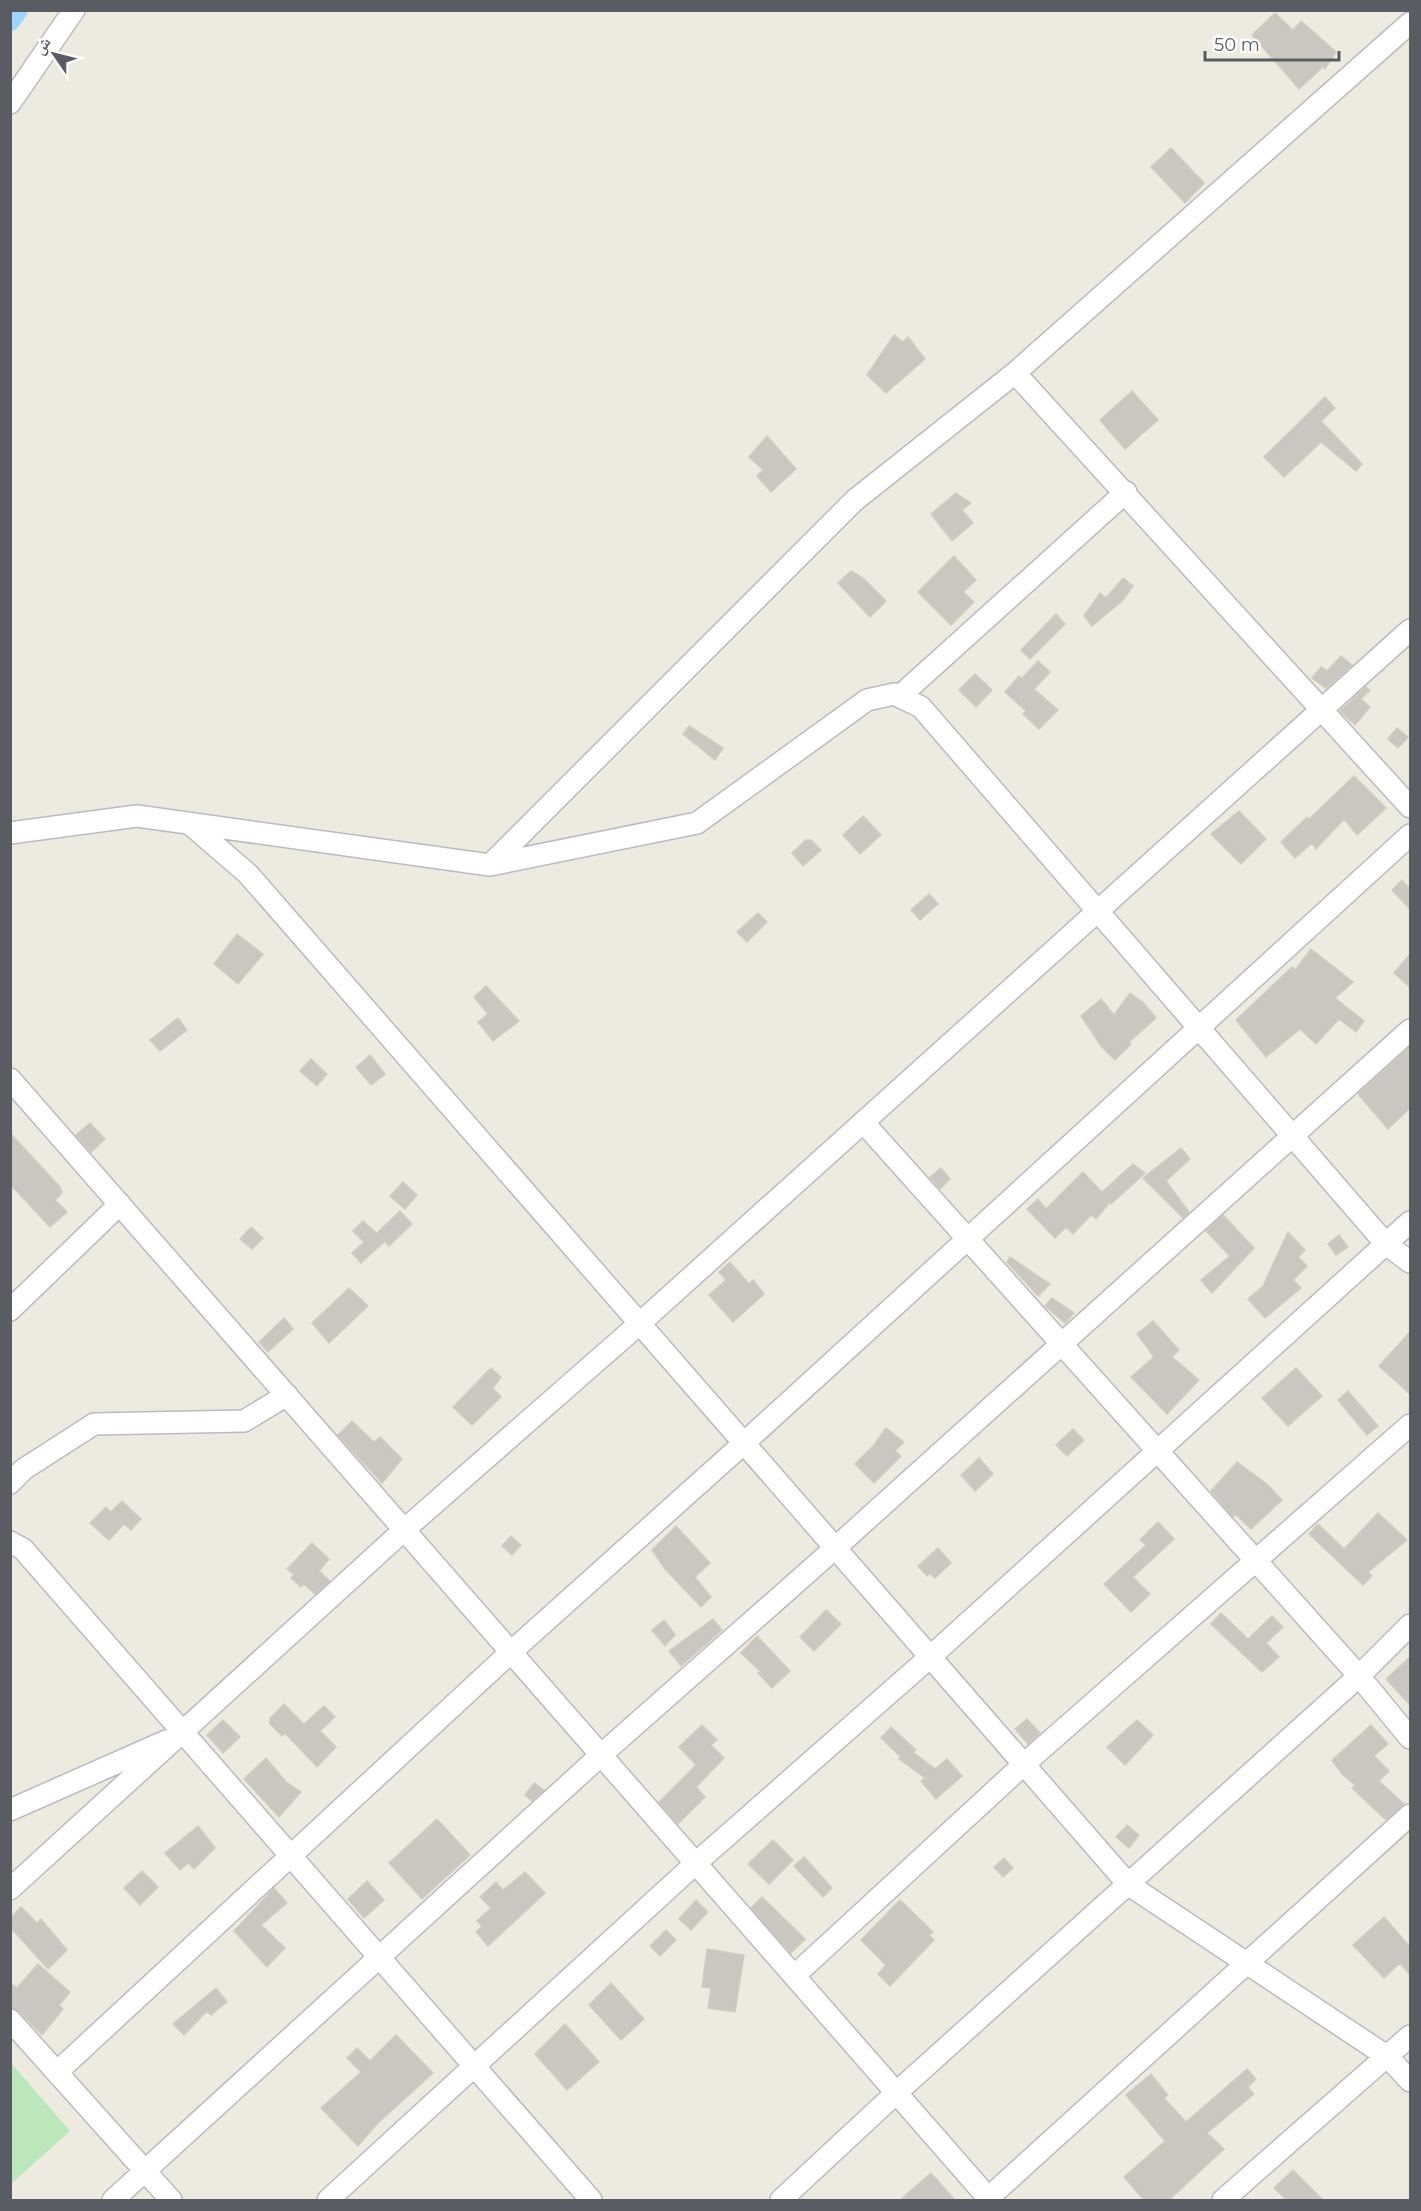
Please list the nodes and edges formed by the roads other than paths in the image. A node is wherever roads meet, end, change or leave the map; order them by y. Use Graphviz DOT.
graph roads {
  1 [pos="74,10"];
  2 [pos="1410,23"];
  3 [pos="10,103"];
  4 [pos="1015,373"];
  5 [pos="1126,492"];
  6 [pos="1410,630"];
  7 [pos="900,696"];
  8 [pos="1322,710"];
  9 [pos="1410,807"];
  10 [pos="189,823"];
  11 [pos="10,833"];
  12 [pos="1410,835"];
  13 [pos="490,865"];
  14 [pos="1098,911"];
  15 [pos="1199,1028"];
  16 [pos="1410,1030"];
  17 [pos="10,1078"];
  18 [pos="863,1122"];
  19 [pos="1293,1136"];
  20 [pos="120,1204"];
  21 [pos="1410,1222"];
  22 [pos="967,1239"];
  23 [pos="1386,1244"];
  24 [pos="1410,1262"];
  25 [pos="10,1310"];
  26 [pos="639,1324"];
  27 [pos="1061,1345"];
  28 [pos="287,1395"];
  29 [pos="1410,1425"];
  30 [pos="743,1444"];
  31 [pos="1157,1451"];
  32 [pos="10,1483"];
  33 [pos="404,1530"];
  34 [pos="10,1542"];
  35 [pos="834,1549"];
  36 [pos="1256,1561"];
  37 [pos="1410,1625"];
  38 [pos="511,1652"];
  39 [pos="928,1658"];
  40 [pos="1359,1676"];
  41 [pos="184,1733"];
  42 [pos="1410,1738"];
  43 [pos="601,1755"];
  44 [pos="1023,1765"];
  45 [pos="10,1809"];
  46 [pos="1410,1815"];
  47 [pos="292,1857"];
  48 [pos="696,1863"];
  49 [pos="1129,1886"];
  50 [pos="10,1889"];
  51 [pos="381,1959"];
  52 [pos="1247,1963"];
  53 [pos="794,1976"];
  54 [pos="10,2020"];
  55 [pos="1410,2036"];
  56 [pos="1388,2057"];
  57 [pos="476,2068"];
  58 [pos="57,2072"];
  59 [pos="1410,2081"];
  60 [pos="896,2093"];
  61 [pos="145,2171"];
  62 [pos="113,2200"];
  63 [pos="171,2200"];
  64 [pos="328,2200"];
  65 [pos="591,2200"];
  66 [pos="781,2200"];
  67 [pos="988,2200"];
  68 [pos="1223,2200"];
  1 -- 3 [label="street"];
  2 -- 4 [label="street"];
  4 -- 5 [label="street"];
  4 -- 13 [label="street"];
  5 -- 7 [label="street"];
  5 -- 8 [label="street"];
  6 -- 8 [label="street"];
  7 -- 13 [label="street"];
  7 -- 14 [label="street"];
  8 -- 9 [label="street"];
  8 -- 14 [label="street"];
  10 -- 11 [label="street"];
  10 -- 13 [label="street"];
  10 -- 26 [label="street"];
  12 -- 15 [label="street"];
  14 -- 15 [label="street"];
  14 -- 18 [label="street"];
  15 -- 19 [label="street"];
  15 -- 22 [label="street"];
  16 -- 19 [label="street"];
  17 -- 20 [label="street"];
  18 -- 22 [label="street"];
  18 -- 26 [label="street"];
  19 -- 23 [label="street"];
  19 -- 27 [label="street"];
  20 -- 25 [label="street"];
  20 -- 28 [label="street"];
  21 -- 23 [label="street"];
  22 -- 27 [label="street"];
  22 -- 30 [label="street"];
  23 -- 24 [label="street"];
  23 -- 31 [label="street"];
  26 -- 30 [label="street"];
  26 -- 33 [label="street"];
  27 -- 31 [label="street"];
  27 -- 35 [label="street"];
  28 -- 32 [label="street"];
  28 -- 33 [label="street"];
  29 -- 36 [label="street"];
  30 -- 35 [label="street"];
  30 -- 38 [label="street"];
  31 -- 36 [label="street"];
  31 -- 39 [label="street"];
  33 -- 38 [label="street"];
  33 -- 41 [label="street"];
  34 -- 41 [label="street"];
  35 -- 39 [label="street"];
  35 -- 43 [label="street"];
  36 -- 40 [label="street"];
  36 -- 44 [label="street"];
  37 -- 40 [label="street"];
  38 -- 43 [label="street"];
  38 -- 47 [label="street"];
  39 -- 44 [label="street"];
  39 -- 48 [label="street"];
  40 -- 42 [label="street"];
  40 -- 49 [label="street"];
  41 -- 45 [label="street"];
  41 -- 47 [label="street"];
  41 -- 50 [label="street"];
  43 -- 48 [label="street"];
  43 -- 51 [label="street"];
  44 -- 49 [label="street"];
  44 -- 53 [label="street"];
  46 -- 52 [label="street"];
  47 -- 51 [label="street"];
  47 -- 58 [label="street"];
  48 -- 53 [label="street"];
  48 -- 57 [label="street"];
  49 -- 52 [label="street"];
  49 -- 60 [label="street"];
  51 -- 57 [label="street"];
  51 -- 61 [label="street"];
  52 -- 56 [label="street"];
  52 -- 67 [label="street"];
  53 -- 60 [label="street"];
  54 -- 58 [label="street"];
  55 -- 56 [label="street"];
  56 -- 59 [label="street"];
  56 -- 68 [label="street"];
  57 -- 64 [label="street"];
  57 -- 65 [label="street"];
  58 -- 61 [label="street"];
  60 -- 66 [label="street"];
  60 -- 67 [label="street"];
  61 -- 62 [label="street"];
  61 -- 63 [label="street"];
}
